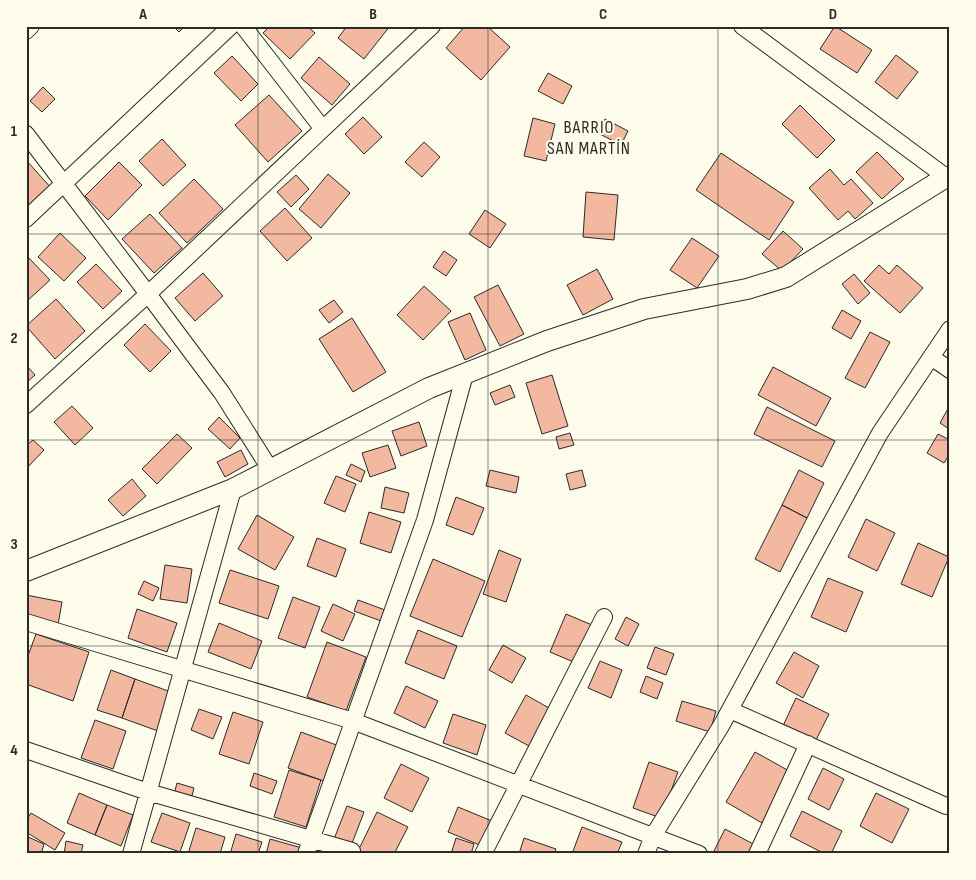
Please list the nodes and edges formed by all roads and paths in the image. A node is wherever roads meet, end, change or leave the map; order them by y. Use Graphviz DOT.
graph roads {
  1 [pos="31,26"];
  2 [pos="231,26"];
  3 [pos="243,26"];
  4 [pos="432,26"];
  5 [pos="742,26"];
  6 [pos="26,31"];
  7 [pos="323,129"];
  8 [pos="26,134"];
  9 [pos="948,178"];
  10 [pos="63,184"];
  11 [pos="26,219"];
  12 [pos="148,294"];
  13 [pos="950,329"];
  14 [pos="931,357"];
  15 [pos="950,370"];
  16 [pos="465,374"];
  17 [pos="26,405"];
  18 [pos="270,468"];
  19 [pos="232,489"];
  20 [pos="26,571"];
  21 [pos="604,617"];
  22 [pos="26,622"];
  23 [pos="182,669"];
  24 [pos="730,710"];
  25 [pos="353,720"];
  26 [pos="808,744"];
  27 [pos="26,750"];
  28 [pos="518,784"];
  29 [pos="148,792"];
  30 [pos="946,806"];
  31 [pos="653,836"];
  32 [pos="310,837"];
  33 [pos="352,851"];
  34 [pos="131,854"];
  35 [pos="306,854"];
  36 [pos="483,854"];
  37 [pos="646,854"];
  38 [pos="699,854"];
  39 [pos="757,854"];
  1 -- 6 [label="street"];
  2 -- 10 [label="street"];
  3 -- 7 [label="street"];
  4 -- 7 [label="street"];
  5 -- 9 [label="street"];
  7 -- 12 [label="street"];
  8 -- 10 [label="street"];
  9 -- 16 [label="street"];
  10 -- 11 [label="street"];
  10 -- 12 [label="street"];
  12 -- 17 [label="street"];
  12 -- 18 [label="street"];
  13 -- 14 [label="street"];
  14 -- 15 [label="street"];
  14 -- 24 [label="street"];
  16 -- 18 [label="street"];
  16 -- 25 [label="street"];
  18 -- 19 [label="street"];
  19 -- 20 [label="street"];
  19 -- 23 [label="street"];
  21 -- 28 [label="street"];
  22 -- 23 [label="street"];
  23 -- 25 [label="street"];
  23 -- 29 [label="street"];
  24 -- 26 [label="street"];
  24 -- 31 [label="street"];
  25 -- 28 [label="street"];
  25 -- 32 [label="street"];
  26 -- 30 [label="street"];
  26 -- 39 [label="street"];
  27 -- 29 [label="street"];
  28 -- 31 [label="street"];
  28 -- 36 [label="street"];
  29 -- 32 [label="street"];
  29 -- 34 [label="street"];
  31 -- 37 [label="street"];
  31 -- 38 [label="street"];
  32 -- 33 [label="street"];
  32 -- 35 [label="street"];
}
